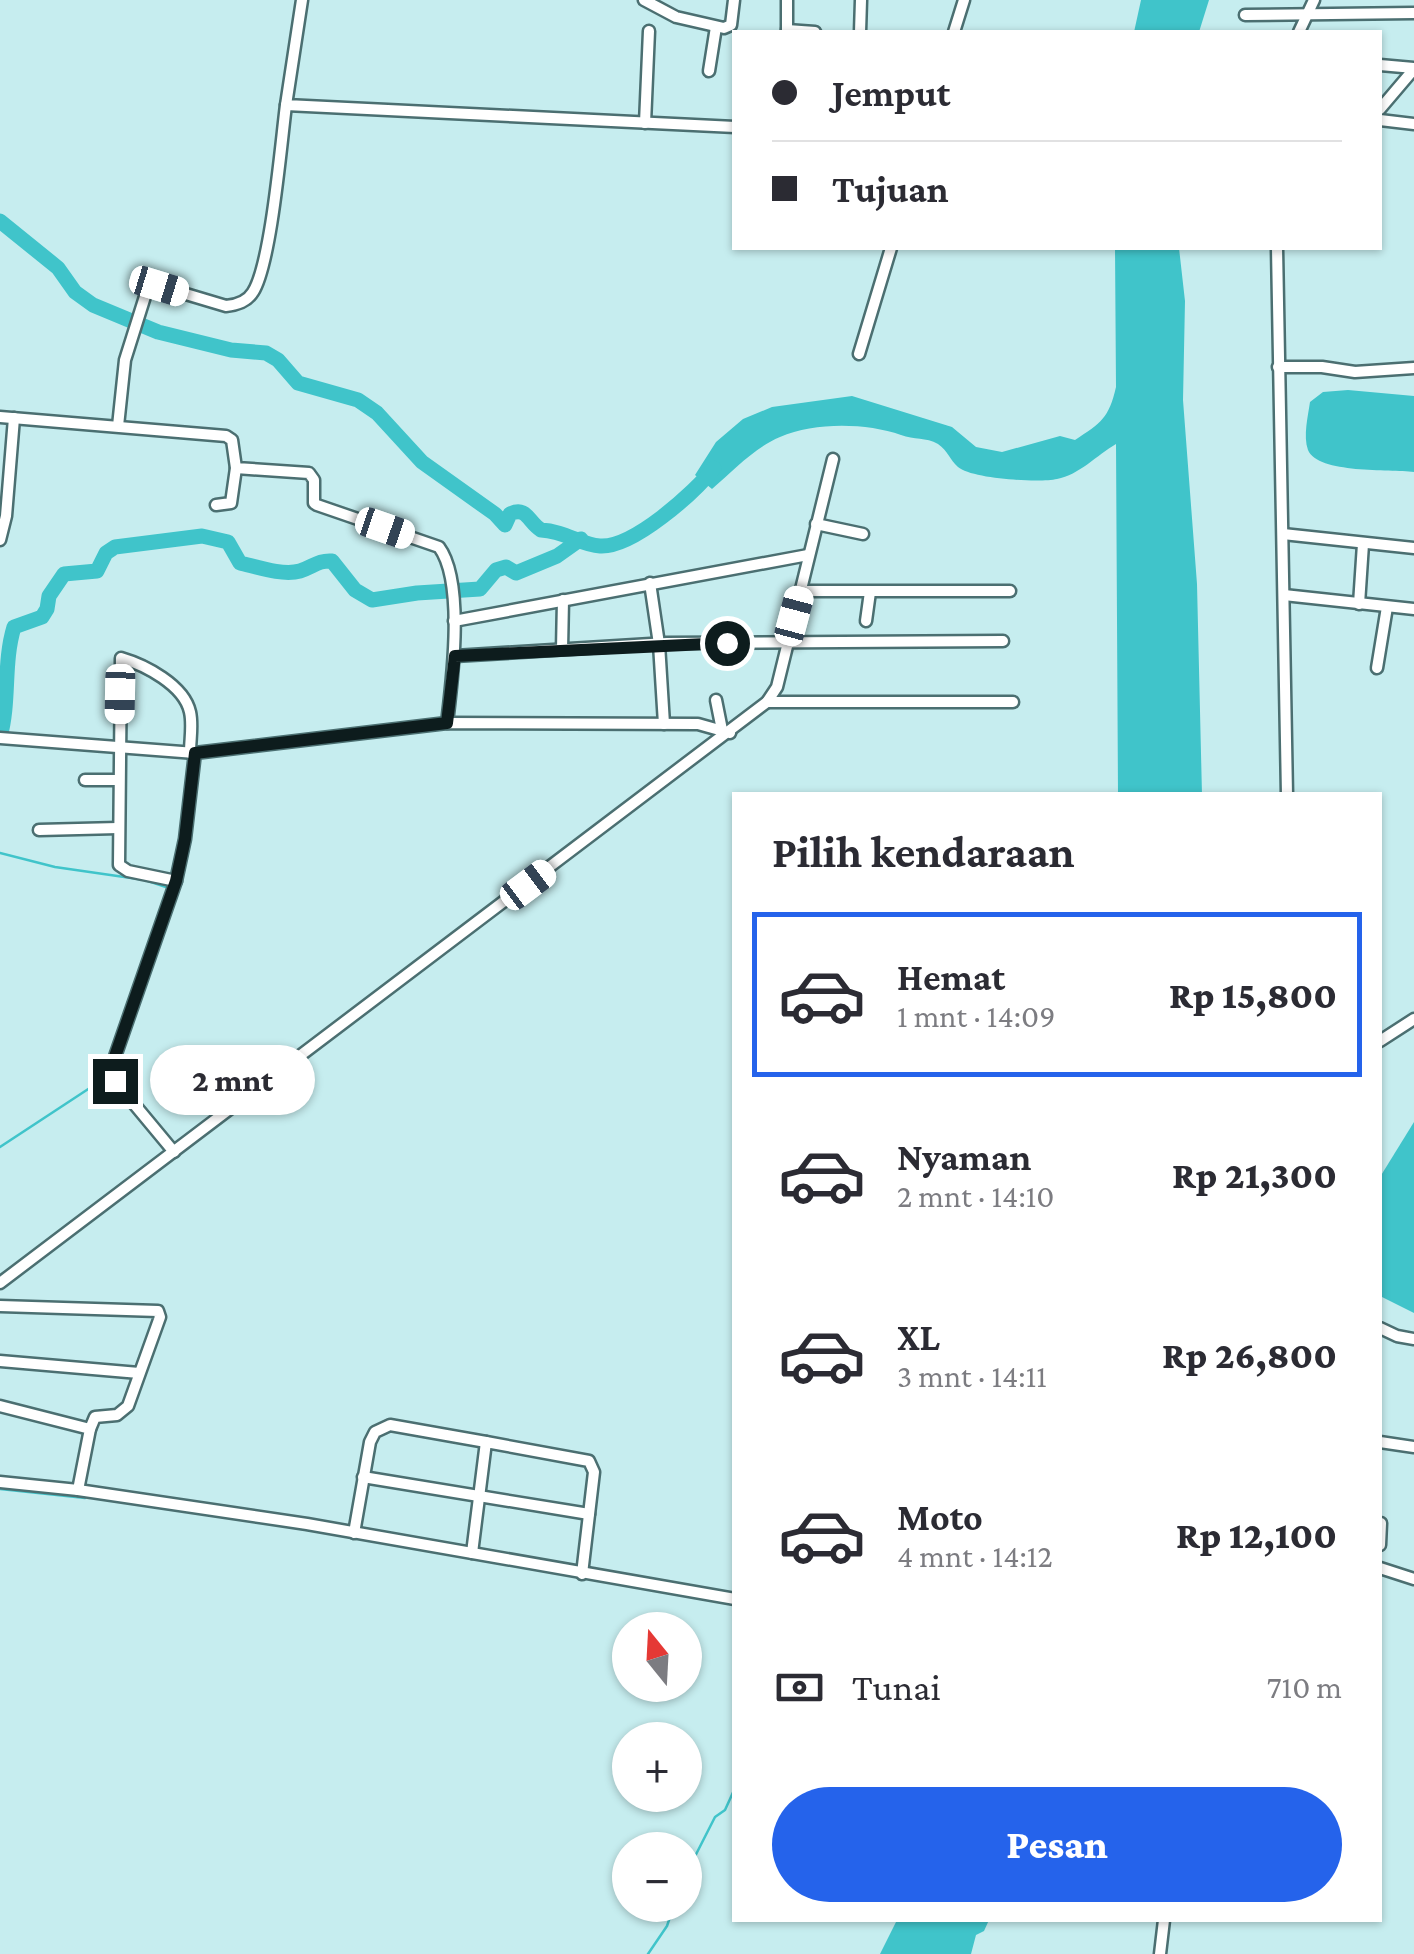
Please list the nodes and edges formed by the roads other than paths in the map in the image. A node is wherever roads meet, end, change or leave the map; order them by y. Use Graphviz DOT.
graph roads {
  1 [pos="302,0"];
  2 [pos="644,0"];
  3 [pos="734,0"];
  4 [pos="787,0"];
  5 [pos="860,0"];
  6 [pos="964,0"];
  7 [pos="1314,0"];
  8 [pos="1374,0"];
  9 [pos="1308,13"];
  10 [pos="1414,13"];
  11 [pos="1373,14"];
  12 [pos="1245,15"];
  13 [pos="716,27"];
  14 [pos="787,30"];
  15 [pos="860,30"];
  16 [pos="955,30"];
  17 [pos="1300,30"];
  18 [pos="649,31"];
  19 [pos="1382,65"];
  20 [pos="1414,69"];
  21 [pos="709,71"];
  22 [pos="286,105"];
  23 [pos="1382,106"];
  24 [pos="1382,120"];
  25 [pos="646,123"];
  26 [pos="1414,124"];
  27 [pos="732,127"];
  28 [pos="890,250"];
  29 [pos="1277,250"];
  30 [pos="859,354"];
  31 [pos="1278,367"];
  32 [pos="1414,368"];
  33 [pos="0,416"];
  34 [pos="14,418"];
  35 [pos="118,426"];
  36 [pos="833,458"];
  37 [pos="236,468"];
  38 [pos="216,504"];
  39 [pos="816,524"];
  40 [pos="863,534"];
  41 [pos="1283,534"];
  42 [pos="0,540"];
  43 [pos="1364,544"];
  44 [pos="1414,548"];
  45 [pos="808,555"];
  46 [pos="650,583"];
  47 [pos="801,590"];
  48 [pos="1010,590"];
  49 [pos="870,592"];
  50 [pos="1284,594"];
  51 [pos="563,600"];
  52 [pos="1360,604"];
  53 [pos="1387,607"];
  54 [pos="1414,609"];
  55 [pos="454,620"];
  56 [pos="866,621"];
  57 [pos="1004,641"];
  58 [pos="788,642"];
  59 [pos="659,644"];
  60 [pos="562,649"];
  61 [pos="455,656"];
  62 [pos="1377,668"];
  63 [pos="716,700"];
  64 [pos="767,702"];
  65 [pos="1013,702"];
  66 [pos="447,723"];
  67 [pos="664,724"];
  68 [pos="726,732"];
  69 [pos="3,739"];
  70 [pos="120,748"];
  71 [pos="192,753"];
  72 [pos="86,780"];
  73 [pos="119,780"];
  74 [pos="1287,792"];
  75 [pos="118,828"];
  76 [pos="39,830"];
  77 [pos="173,880"];
  78 [pos="1414,1020"];
  79 [pos="1382,1040"];
  80 [pos="174,1152"];
  81 [pos="0,1283"];
  82 [pos="0,1306"];
  83 [pos="1382,1329"];
  84 [pos="1414,1339"];
  85 [pos="0,1361"];
  86 [pos="138,1373"];
  87 [pos="0,1406"];
  88 [pos="90,1429"];
  89 [pos="486,1442"];
  90 [pos="1382,1443"];
  91 [pos="1414,1447"];
  92 [pos="363,1477"];
  93 [pos="0,1482"];
  94 [pos="78,1490"];
  95 [pos="479,1495"];
  96 [pos="589,1514"];
  97 [pos="354,1533"];
  98 [pos="472,1553"];
  99 [pos="1382,1569"];
  100 [pos="582,1574"];
  101 [pos="1414,1579"];
  102 [pos="732,1598"];
  103 [pos="1164,1922"];
  104 [pos="1160,1954"];
  1 -- 22 [label="street"];
  2 -- 13 [label="street"];
  3 -- 13 [label="street"];
  4 -- 14 [label="street"];
  5 -- 15 [label="street"];
  6 -- 16 [label="street"];
  7 -- 9 [label="street"];
  8 -- 11 [label="street"];
  9 -- 11 [label="street"];
  9 -- 12 [label="street"];
  9 -- 17 [label="street"];
  10 -- 11 [label="street"];
  13 -- 21 [label="street"];
  18 -- 25 [label="street"];
  19 -- 20 [label="street"];
  20 -- 23 [label="street"];
  22 -- 25 [label="street"];
  22 -- 35 [label="street"];
  24 -- 26 [label="street"];
  25 -- 27 [label="street"];
  28 -- 30 [label="street"];
  29 -- 31 [label="street"];
  31 -- 32 [label="street"];
  31 -- 41 [label="street"];
  33 -- 34 [label="street"];
  34 -- 35 [label="street"];
  34 -- 42 [label="street"];
  35 -- 37 [label="street"];
  36 -- 39 [label="street"];
  37 -- 38 [label="street"];
  37 -- 55 [label="street"];
  39 -- 40 [label="street"];
  39 -- 45 [label="street"];
  41 -- 43 [label="street"];
  41 -- 50 [label="street"];
  43 -- 44 [label="street"];
  43 -- 52 [label="street"];
  45 -- 46 [label="street"];
  45 -- 47 [label="street"];
  46 -- 51 [label="street"];
  46 -- 59 [label="street"];
  47 -- 49 [label="street"];
  47 -- 58 [label="street"];
  48 -- 49 [label="street"];
  49 -- 56 [label="street"];
  50 -- 52 [label="street"];
  50 -- 74 [label="street"];
  51 -- 55 [label="street"];
  51 -- 60 [label="street"];
  52 -- 53 [label="street"];
  53 -- 54 [label="street"];
  53 -- 62 [label="street"];
  55 -- 61 [label="street"];
  57 -- 58 [label="street"];
  58 -- 59 [label="street"];
  58 -- 64 [label="street"];
  59 -- 60 [label="street"];
  59 -- 67 [label="street"];
  60 -- 61 [label="street"];
  61 -- 66 [label="street"];
  63 -- 68 [label="street"];
  64 -- 65 [label="street"];
  64 -- 68 [label="street"];
  66 -- 67 [label="street"];
  66 -- 71 [label="street"];
  67 -- 68 [label="street"];
  68 -- 80 [label="street"];
  69 -- 70 [label="street"];
  70 -- 71 [label="street"];
  70 -- 71 [label="street"];
  70 -- 73 [label="street"];
  71 -- 77 [label="street"];
  72 -- 73 [label="street"];
  73 -- 75 [label="street"];
  75 -- 76 [label="street"];
  75 -- 77 [label="street"];
  77 -- 80 [label="street"];
  78 -- 79 [label="street"];
  80 -- 81 [label="street"];
  82 -- 86 [label="street"];
  83 -- 84 [label="street"];
  85 -- 86 [label="street"];
  86 -- 88 [label="street"];
  87 -- 88 [label="street"];
  88 -- 94 [label="street"];
  89 -- 92 [label="street"];
  89 -- 95 [label="street"];
  89 -- 96 [label="street"];
  90 -- 91 [label="street"];
  92 -- 95 [label="street"];
  92 -- 97 [label="street"];
  93 -- 94 [label="street"];
  94 -- 97 [label="street"];
  95 -- 96 [label="street"];
  95 -- 98 [label="street"];
  96 -- 100 [label="street"];
  97 -- 98 [label="street"];
  98 -- 100 [label="street"];
  99 -- 101 [label="street"];
  100 -- 102 [label="street"];
  103 -- 104 [label="street"];
}
